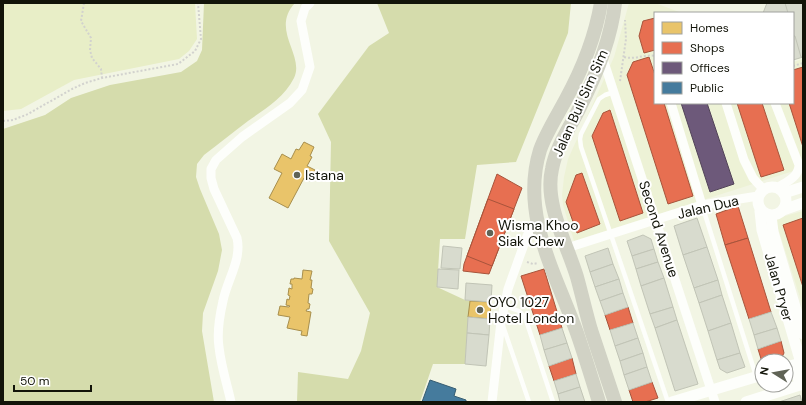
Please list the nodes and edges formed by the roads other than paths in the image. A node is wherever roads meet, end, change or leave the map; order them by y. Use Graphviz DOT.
graph roads {
  1 [pos="310,3"];
  2 [pos="601,3"];
  3 [pos="615,3"];
  4 [pos="602,56"];
  5 [pos="615,96"];
  6 [pos="671,104"];
  7 [pos="726,104"];
  8 [pos="775,104"];
  9 [pos="803,188"];
  10 [pos="780,190"];
  11 [pos="761,193"];
  12 [pos="803,203"];
  13 [pos="702,205"];
  14 [pos="760,210"];
  15 [pos="784,210"];
  16 [pos="771,216"];
  17 [pos="656,220"];
  18 [pos="537,224"];
  19 [pos="611,235"];
  20 [pos="543,245"];
  21 [pos="567,248"];
  22 [pos="505,306"];
  23 [pos="501,322"];
  24 [pos="803,334"];
  25 [pos="754,361"];
  26 [pos="802,362"];
  27 [pos="754,377"];
  28 [pos="803,383"];
  29 [pos="711,390"];
  30 [pos="764,399"];
  31 [pos="231,402"];
  32 [pos="492,402"];
  33 [pos="529,402"];
  34 [pos="553,402"];
  35 [pos="599,402"];
  36 [pos="615,402"];
  37 [pos="668,402"];
  38 [pos="672,402"];
  39 [pos="715,402"];
  40 [pos="746,402"];
  1 -- 31 [label="street"];
  2 -- 18 [label="main road, Jalan Buli Sim Sim"];
  3 -- 4 [label="main road, Jalan Buli Sim Sim"];
  4 -- 5 [label="street, Second Avenue"];
  4 -- 21 [label="main road, Jalan Buli Sim Sim"];
  5 -- 17 [label="street, Second Avenue"];
  5 -- 19 [label="lane"];
  6 -- 13 [label="street"];
  7 -- 11 [label="street"];
  8 -- 10 [label="street"];
  9 -- 10 [label="street"];
  10 -- 11 [label="street"];
  10 -- 15 [label="street"];
  11 -- 13 [label="street, Jalan Dua"];
  11 -- 14 [label="street"];
  12 -- 15 [label="street"];
  13 -- 17 [label="street, Jalan Dua"];
  13 -- 25 [label="lane"];
  14 -- 16 [label="street"];
  14 -- 26 [label="street, Jalan Pryer"];
  15 -- 16 [label="street"];
  16 -- 24 [label="street, Jalan Pryer"];
  17 -- 19 [label="street, Jalan Dua"];
  17 -- 29 [label="street, Second Avenue"];
  18 -- 20 [label="main road, Jalan Buli Sim Sim"];
  18 -- 22 [label="street"];
  19 -- 21 [label="street, Jalan Dua"];
  19 -- 37 [label="lane"];
  20 -- 21 [label="main road"];
  20 -- 35 [label="main road, Jalan Buli Sim Sim"];
  21 -- 36 [label="main road, Jalan Buli Sim Sim"];
  22 -- 23 [label="street"];
  22 -- 34 [label="lane"];
  23 -- 32 [label="street"];
  23 -- 33 [label="lane"];
  26 -- 28 [label="street, Jalan Pryer"];
  27 -- 29 [label="street"];
  28 -- 30 [label="street"];
  29 -- 38 [label="street"];
  29 -- 39 [label="street, Second Avenue"];
  30 -- 40 [label="street"];
}
